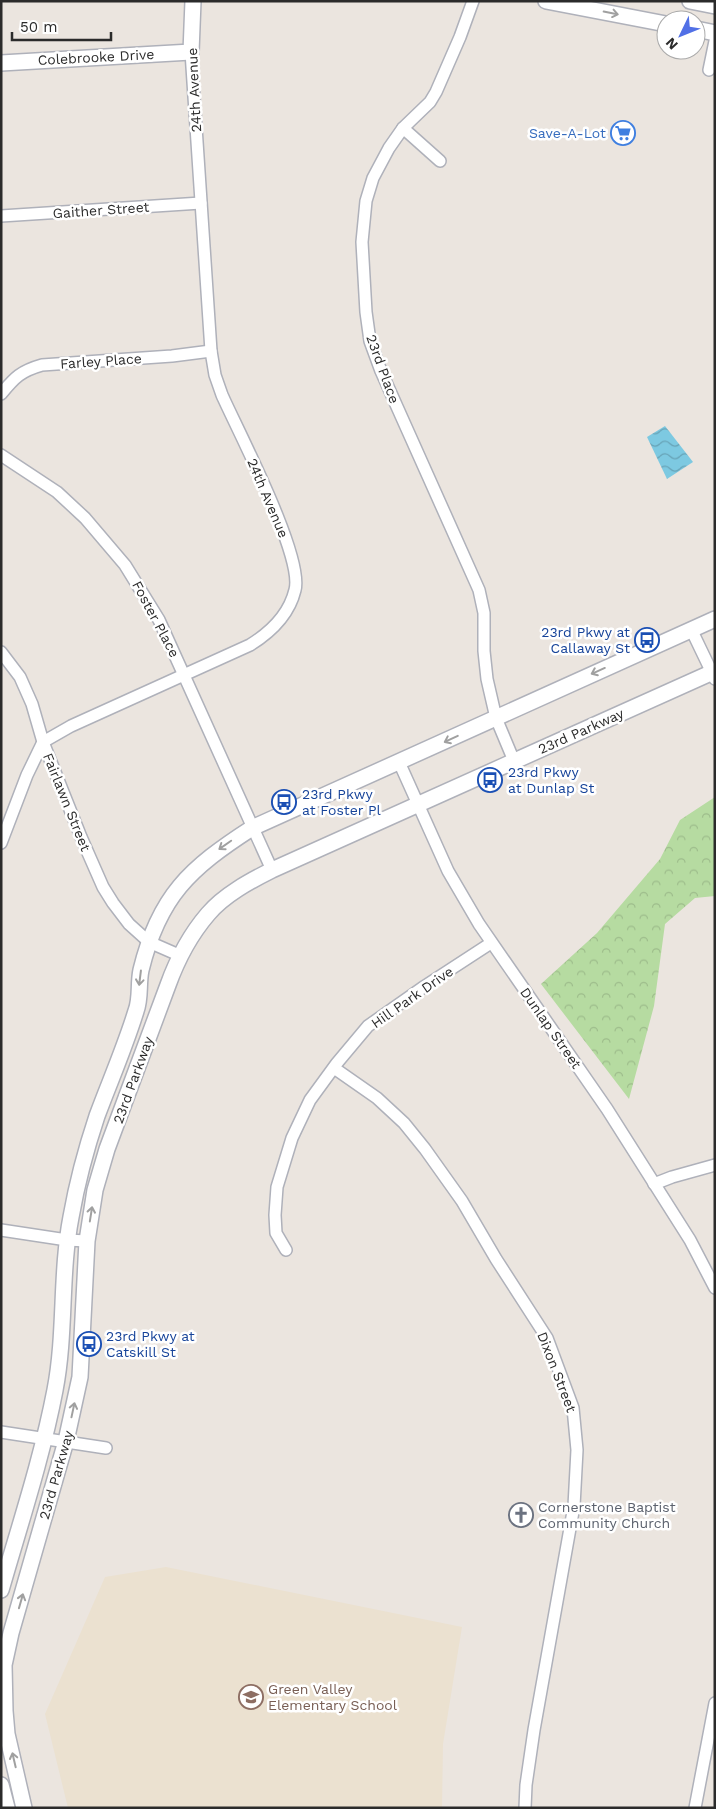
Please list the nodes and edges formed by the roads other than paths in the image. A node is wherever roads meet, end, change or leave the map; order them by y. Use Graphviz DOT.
graph roads {
  1 [pos="193,1"];
  2 [pos="473,1"];
  3 [pos="546,1"];
  4 [pos="690,1"];
  5 [pos="715,6"];
  6 [pos="656,22"];
  7 [pos="715,41"];
  8 [pos="191,52"];
  9 [pos="1,63"];
  10 [pos="709,70"];
  11 [pos="403,128"];
  12 [pos="440,161"];
  13 [pos="201,203"];
  14 [pos="1,216"];
  15 [pos="211,351"];
  16 [pos="1,394"];
  17 [pos="1,455"];
  18 [pos="715,619"];
  19 [pos="691,629"];
  20 [pos="1,652"];
  21 [pos="184,674"];
  22 [pos="714,674"];
  23 [pos="496,718"];
  24 [pos="43,742"];
  25 [pos="514,760"];
  26 [pos="400,762"];
  27 [pos="419,804"];
  28 [pos="252,828"];
  29 [pos="1,843"];
  30 [pos="272,870"];
  31 [pos="149,942"];
  32 [pos="491,943"];
  33 [pos="181,956"];
  34 [pos="334,1068"];
  35 [pos="715,1165"];
  36 [pos="654,1184"];
  37 [pos="1,1230"];
  38 [pos="67,1240"];
  39 [pos="87,1241"];
  40 [pos="286,1250"];
  41 [pos="715,1288"];
  42 [pos="1,1432"];
  43 [pos="44,1438"];
  44 [pos="66,1441"];
  45 [pos="106,1448"];
  46 [pos="1,1590"];
  47 [pos="715,1703"];
  48 [pos="1,1785"];
  49 [pos="7,1808"];
  50 [pos="24,1808"];
  51 [pos="525,1808"];
  52 [pos="696,1808"];
  1 -- 8 [label="street, 24th Avenue"];
  2 -- 11 [label="street, 23rd Place"];
  3 -- 6 [label="street, one-way"];
  4 -- 5 [label="street"];
  7 -- 10 [label="street"];
  8 -- 9 [label="street, Colebrooke Drive"];
  8 -- 13 [label="street, 24th Avenue"];
  11 -- 12 [label="street"];
  11 -- 23 [label="street, 23rd Place"];
  13 -- 14 [label="street, Gaither Street"];
  13 -- 15 [label="street, 24th Avenue"];
  15 -- 16 [label="street, Farley Place"];
  15 -- 21 [label="street, 24th Avenue"];
  17 -- 21 [label="street, Foster Place"];
  18 -- 19 [label="street, 23rd Parkway"];
  19 -- 22 [label="street"];
  19 -- 23 [label="street, 23rd Parkway, one-way"];
  20 -- 24 [label="street, Fairlawn Street"];
  21 -- 24 [label="street, 24th Avenue"];
  21 -- 28 [label="street, Foster Place"];
  22 -- 25 [label="street, 23rd Parkway"];
  23 -- 25 [label="street, 23rd Place"];
  23 -- 26 [label="street, 23rd Parkway, one-way"];
  24 -- 29 [label="street"];
  24 -- 31 [label="street, Fairlawn Street"];
  25 -- 27 [label="street, 23rd Parkway"];
  26 -- 27 [label="street, Dunlap Street"];
  26 -- 28 [label="street, 23rd Parkway"];
  27 -- 30 [label="street, 23rd Parkway"];
  27 -- 32 [label="street, Dunlap Street"];
  28 -- 30 [label="street, Foster Place"];
  28 -- 31 [label="street, 23rd Parkway, one-way"];
  30 -- 33 [label="street, 23rd Parkway"];
  31 -- 33 [label="street, Fairlawn Street"];
  31 -- 38 [label="street, 23rd Parkway, one-way"];
  32 -- 34 [label="street, Hill Park Drive"];
  32 -- 36 [label="street, Dunlap Street"];
  39 -- 33 [label="street, 23rd Parkway, one-way"];
  34 -- 40 [label="street, Hill Park Drive"];
  34 -- 51 [label="street, Dixon Street"];
  35 -- 36 [label="street"];
  36 -- 41 [label="street, Dunlap Street"];
  37 -- 38 [label="street"];
  38 -- 39 [label="street"];
  38 -- 43 [label="street, 23rd Parkway"];
  44 -- 39 [label="street, 23rd Parkway, one-way"];
  42 -- 43 [label="street"];
  43 -- 44 [label="street"];
  43 -- 46 [label="street, 23rd Parkway"];
  44 -- 45 [label="street"];
  50 -- 44 [label="street, 23rd Parkway, one-way"];
  47 -- 52 [label="street"];
  48 -- 49 [label="street"];
}
